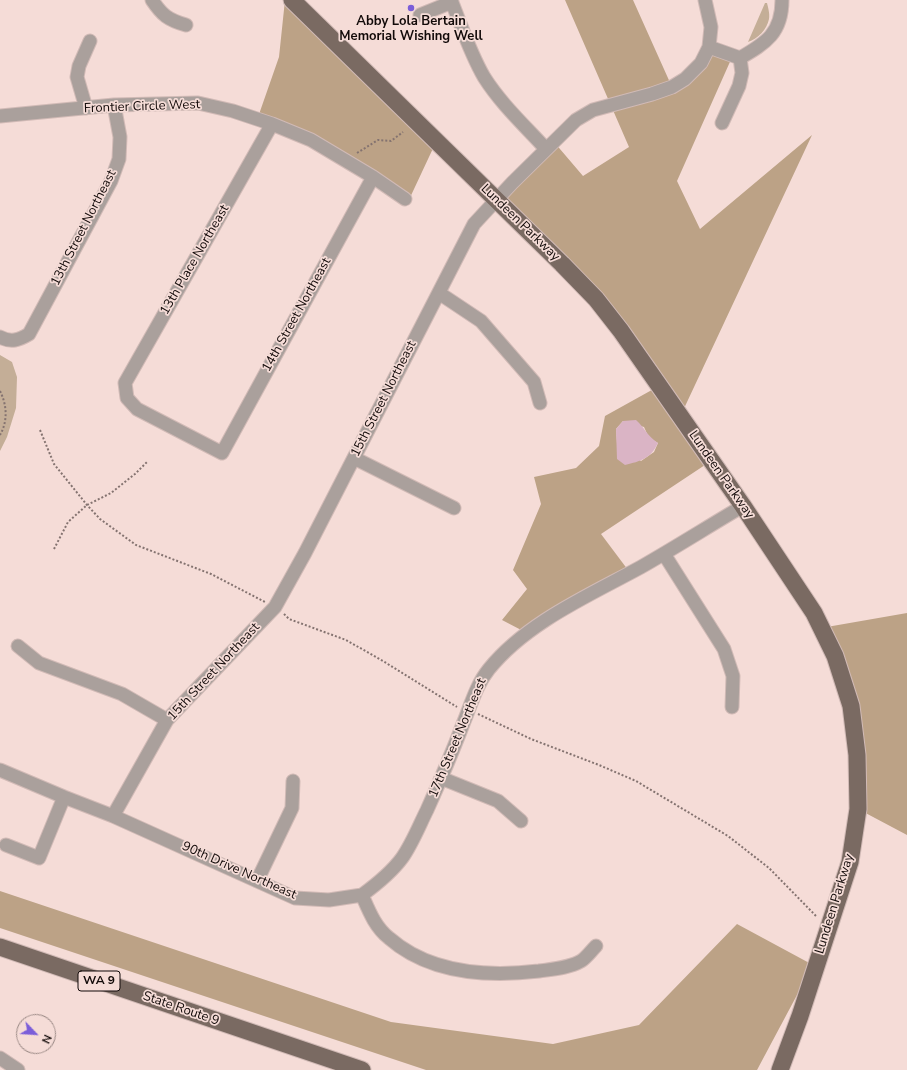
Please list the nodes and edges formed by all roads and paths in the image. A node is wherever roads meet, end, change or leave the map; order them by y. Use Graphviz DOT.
graph roads {
  1 [pos="152,0"];
  2 [pos="292,0"];
  3 [pos="705,0"];
  4 [pos="782,0"];
  5 [pos="452,1"];
  6 [pos="420,15"];
  7 [pos="186,25"];
  8 [pos="90,41"];
  9 [pos="709,46"];
  10 [pos="740,58"];
  11 [pos="114,105"];
  12 [pos="86,108"];
  13 [pos="0,116"];
  14 [pos="722,123"];
  15 [pos="272,124"];
  16 [pos="403,132"];
  17 [pos="546,149"];
  18 [pos="347,162"];
  19 [pos="373,177"];
  20 [pos="405,200"];
  21 [pos="496,200"];
  22 [pos="439,293"];
  23 [pos="0,337"];
  24 [pos="0,391"];
  25 [pos="540,403"];
  26 [pos="40,430"];
  27 [pos="0,435"];
  28 [pos="222,453"];
  29 [pos="354,458"];
  30 [pos="148,461"];
  31 [pos="87,505"];
  32 [pos="743,506"];
  33 [pos="454,508"];
  34 [pos="54,549"];
  35 [pos="664,554"];
  36 [pos="275,607"];
  37 [pos="18,646"];
  38 [pos="732,707"];
  39 [pos="469,710"];
  40 [pos="167,720"];
  41 [pos="0,770"];
  42 [pos="441,778"];
  43 [pos="293,781"];
  44 [pos="64,797"];
  45 [pos="113,816"];
  46 [pos="521,821"];
  47 [pos="6,845"];
  48 [pos="258,880"];
  49 [pos="362,895"];
  50 [pos="829,926"];
  51 [pos="596,946"];
  52 [pos="0,948"];
  53 [pos="0,1058"];
  54 [pos="18,1070"];
  55 [pos="362,1070"];
  56 [pos="780,1070"];
  1 -- 7 [label="street"];
  2 -- 21 [label="main road, Lundeen Parkway"];
  3 -- 9 [label="street"];
  4 -- 10 [label="street"];
  5 -- 6 [label="street"];
  5 -- 17 [label="street"];
  8 -- 12 [label="street"];
  9 -- 10 [label="street"];
  9 -- 17 [label="street, 15th Street Northeast"];
  10 -- 14 [label="street"];
  11 -- 12 [label="street, Frontier Circle West"];
  11 -- 15 [label="street, Frontier Circle West"];
  11 -- 23 [label="street, 13th Street Northeast"];
  12 -- 13 [label="street, Frontier Circle West"];
  15 -- 18 [label="street, Frontier Circle West"];
  15 -- 28 [label="street, 13th Place Northeast"];
  16 -- 18 [label="path"];
  17 -- 21 [label="street, 15th Street Northeast"];
  18 -- 19 [label="street, Frontier Circle West"];
  19 -- 20 [label="street, Frontier Circle West"];
  19 -- 28 [label="street, 14th Street Northeast"];
  21 -- 22 [label="street, 15th Street Northeast"];
  21 -- 32 [label="main road, Lundeen Parkway"];
  22 -- 25 [label="street"];
  22 -- 29 [label="street, 15th Street Northeast"];
  24 -- 27 [label="path"];
  26 -- 31 [label="path"];
  29 -- 33 [label="street"];
  29 -- 36 [label="street, 15th Street Northeast"];
  30 -- 31 [label="path"];
  31 -- 34 [label="path"];
  31 -- 36 [label="path"];
  32 -- 35 [label="street, 17th Street Northeast"];
  32 -- 50 [label="main road, Lundeen Parkway"];
  35 -- 38 [label="street"];
  35 -- 39 [label="street, 17th Street Northeast"];
  36 -- 39 [label="path"];
  36 -- 40 [label="street, 15th Street Northeast"];
  37 -- 40 [label="street"];
  39 -- 42 [label="street, 17th Street Northeast"];
  39 -- 50 [label="path"];
  40 -- 45 [label="street, 15th Street Northeast"];
  41 -- 44 [label="street, 90th Drive Northeast"];
  42 -- 46 [label="street"];
  42 -- 49 [label="street, 17th Street Northeast"];
  43 -- 48 [label="street"];
  44 -- 45 [label="street, 90th Drive Northeast"];
  44 -- 47 [label="street"];
  45 -- 48 [label="street, 90th Drive Northeast"];
  48 -- 49 [label="street, 90th Drive Northeast"];
  49 -- 51 [label="street"];
  50 -- 56 [label="main road, Lundeen Parkway"];
  52 -- 55 [label="main road, State Route 9 / WA 9"];
  53 -- 54 [label="street"];
}
